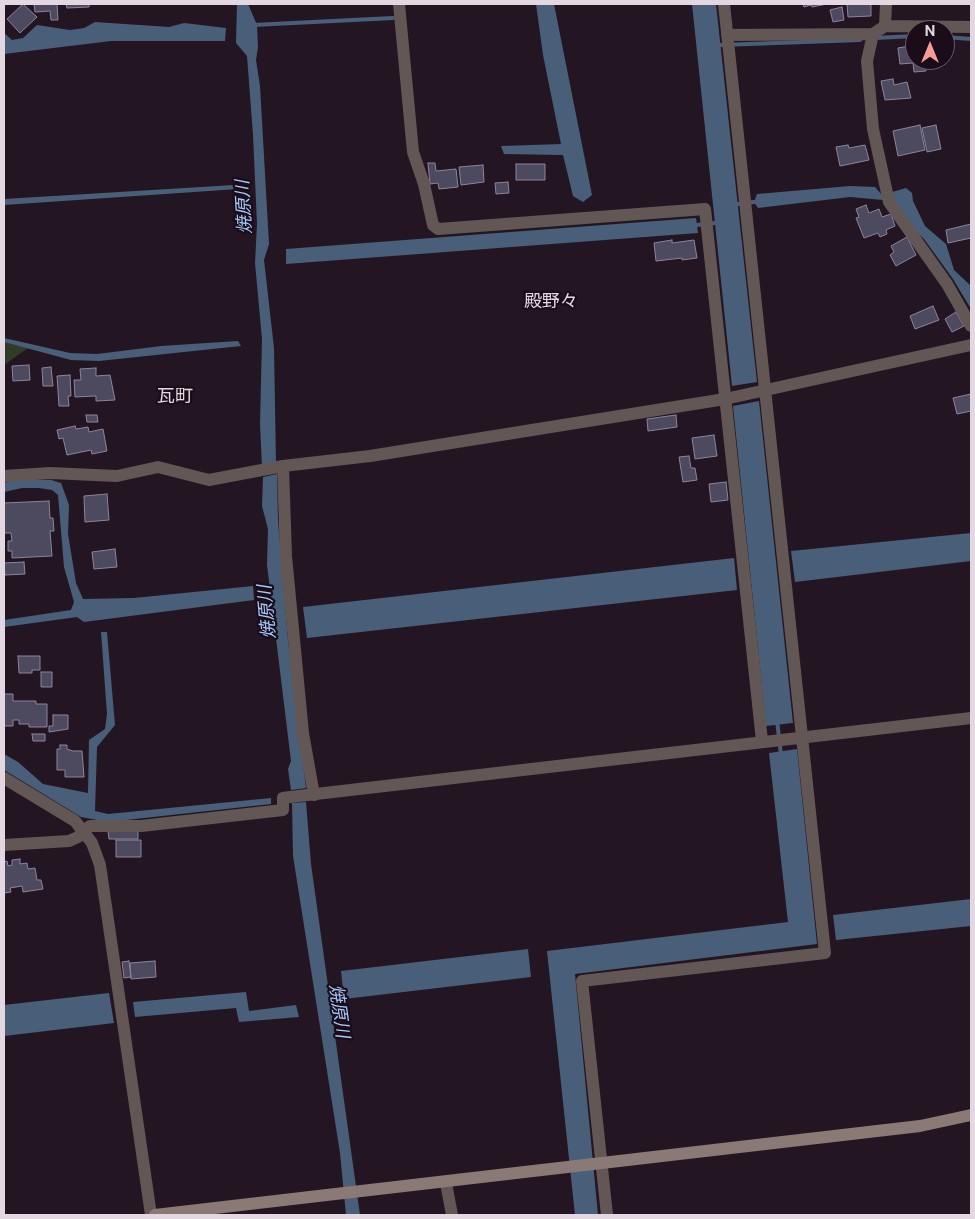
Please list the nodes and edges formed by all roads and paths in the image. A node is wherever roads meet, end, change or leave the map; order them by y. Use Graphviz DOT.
graph roads {
  1 [pos="400,4"];
  2 [pos="724,4"];
  3 [pos="886,4"];
  4 [pos="885,26"];
  5 [pos="971,27"];
  6 [pos="871,39"];
  7 [pos="728,42"];
  8 [pos="971,326"];
  9 [pos="971,345"];
  10 [pos="765,391"];
  11 [pos="725,399"];
  12 [pos="282,466"];
  13 [pos="4,476"];
  14 [pos="971,718"];
  15 [pos="801,738"];
  16 [pos="764,741"];
  17 [pos="4,778"];
  18 [pos="312,795"];
  19 [pos="82,831"];
  20 [pos="4,845"];
  21 [pos="971,1114"];
  22 [pos="601,1164"];
  23 [pos="446,1183"];
  24 [pos="152,1215"];
  25 [pos="156,1215"];
  26 [pos="452,1215"];
  27 [pos="607,1215"];
  1 -- 11 [label="street"];
  2 -- 7 [label="street"];
  3 -- 4 [label="street"];
  4 -- 5 [label="street"];
  4 -- 6 [label="street"];
  6 -- 7 [label="street"];
  6 -- 8 [label="street"];
  7 -- 10 [label="street"];
  9 -- 10 [label="street"];
  10 -- 11 [label="street"];
  10 -- 15 [label="street"];
  11 -- 12 [label="street"];
  11 -- 16 [label="street"];
  12 -- 13 [label="street"];
  12 -- 18 [label="street"];
  14 -- 15 [label="street"];
  15 -- 16 [label="street"];
  15 -- 22 [label="street"];
  16 -- 18 [label="street"];
  17 -- 19 [label="street"];
  18 -- 19 [label="street"];
  19 -- 20 [label="street"];
  19 -- 24 [label="street"];
  21 -- 22 [label="street"];
  22 -- 23 [label="street"];
  22 -- 27 [label="street"];
  23 -- 25 [label="street"];
  23 -- 26 [label="street"];
}
